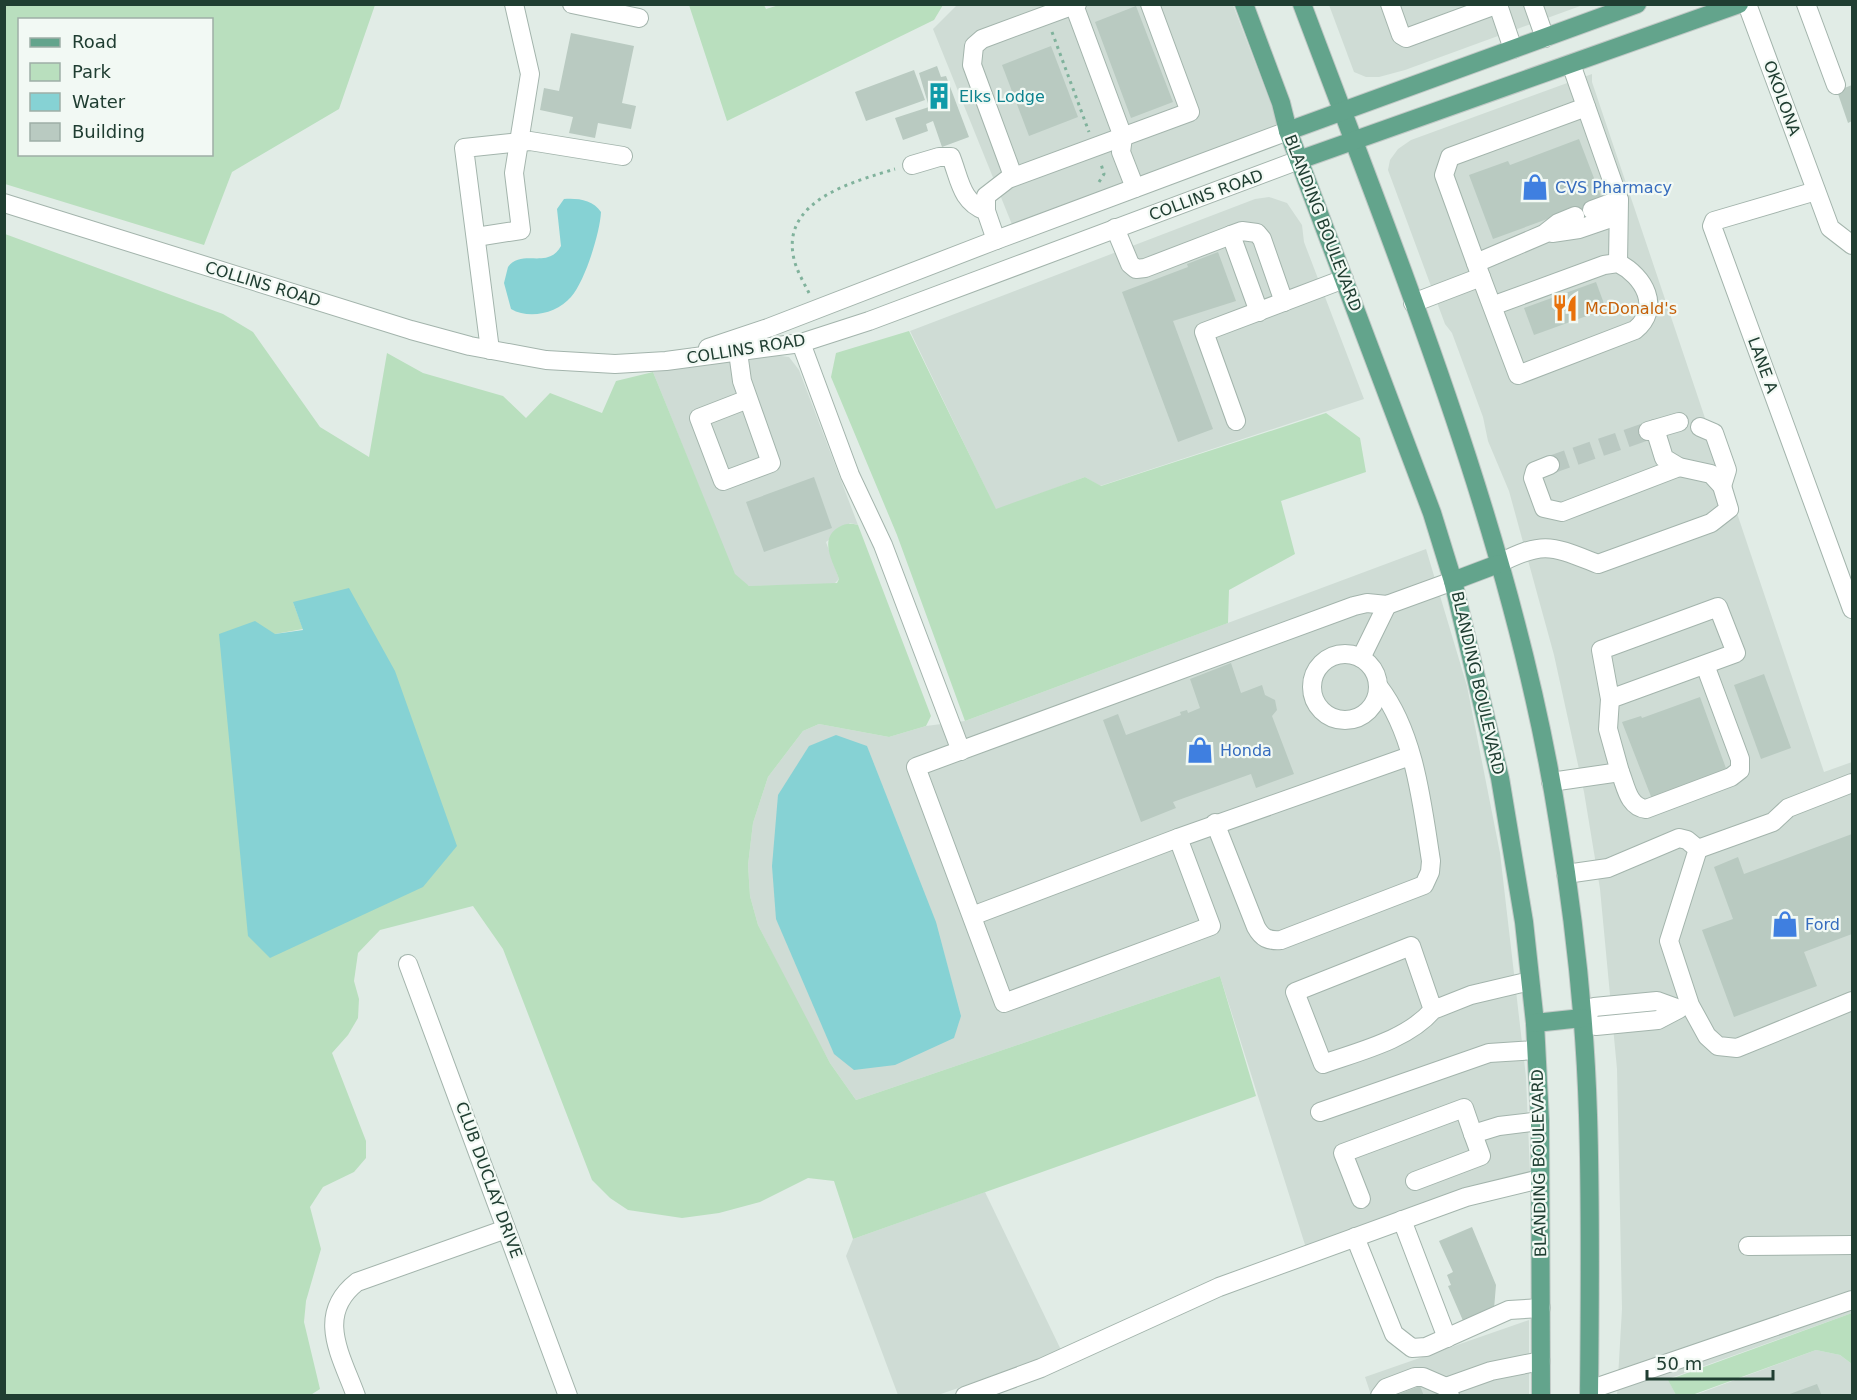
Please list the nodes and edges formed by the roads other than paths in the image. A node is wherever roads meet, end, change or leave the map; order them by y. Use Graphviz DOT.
graph roads {
  1 [pos="514,4"];
  2 [pos="572,4"];
  3 [pos="1150,4"];
  4 [pos="1244,4"];
  5 [pos="1302,4"];
  6 [pos="1390,4"];
  7 [pos="1533,4"];
  8 [pos="1637,4"];
  9 [pos="1739,4"];
  10 [pos="1747,4"];
  11 [pos="1806,4"];
  12 [pos="1075,5"];
  13 [pos="1498,5"];
  14 [pos="639,18"];
  15 [pos="1545,38"];
  16 [pos="1513,49"];
  17 [pos="1571,64"];
  18 [pos="1836,85"];
  19 [pos="1586,107"];
  20 [pos="1342,111"];
  21 [pos="1288,131"];
  22 [pos="1123,137"];
  23 [pos="1353,141"];
  24 [pos="519,142"];
  25 [pos="623,156"];
  26 [pos="1299,160"];
  27 [pos="912,165"];
  28 [pos="1013,176"];
  29 [pos="1135,189"];
  30 [pos="1816,191"];
  31 [pos="4,203"];
  32 [pos="1618,208"];
  33 [pos="1592,210"];
  34 [pos="986,212"];
  35 [pos="1575,216"];
  36 [pos="1115,228"];
  37 [pos="1544,234"];
  38 [pos="1231,235"];
  39 [pos="476,237"];
  40 [pos="996,240"];
  41 [pos="1852,245"];
  42 [pos="1618,263"];
  43 [pos="1478,270"];
  44 [pos="1344,279"];
  45 [pos="1284,302"];
  46 [pos="1413,303"];
  47 [pos="1492,306"];
  48 [pos="1259,312"];
  49 [pos="801,343"];
  50 [pos="490,350"];
  51 [pos="738,352"];
  52 [pos="666,361"];
  53 [pos="748,399"];
  54 [pos="1236,421"];
  55 [pos="1679,422"];
  56 [pos="1700,427"];
  57 [pos="1550,465"];
  58 [pos="1679,468"];
  59 [pos="1722,486"];
  60 [pos="1498,564"];
  61 [pos="1453,581"];
  62 [pos="1387,605"];
  63 [pos="1852,609"];
  64 [pos="1361,658"];
  65 [pos="1705,665"];
  66 [pos="1379,687"];
  67 [pos="1610,699"];
  68 [pos="961,751"];
  69 [pos="1410,756"];
  70 [pos="1620,772"];
  71 [pos="1551,782"];
  72 [pos="1852,783"];
  73 [pos="1215,823"];
  74 [pos="1178,838"];
  75 [pos="1698,849"];
  76 [pos="1566,874"];
  77 [pos="972,916"];
  78 [pos="408,964"];
  79 [pos="1530,981"];
  80 [pos="1852,1001"];
  81 [pos="1684,1007"];
  82 [pos="1433,1010"];
  83 [pos="1582,1018"];
  84 [pos="1535,1023"];
  85 [pos="1536,1050"];
  86 [pos="1320,1112"];
  87 [pos="1540,1121"];
  88 [pos="1473,1134"];
  89 [pos="1540,1179"];
  90 [pos="1415,1181"];
  91 [pos="1361,1199"];
  92 [pos="1402,1220"];
  93 [pos="506,1229"];
  94 [pos="1354,1238"];
  95 [pos="1852,1245"];
  96 [pos="1748,1246"];
  97 [pos="1852,1300"];
  98 [pos="1540,1308"];
  99 [pos="1447,1338"];
  100 [pos="1541,1361"];
  101 [pos="1448,1391"];
  102 [pos="1589,1393"];
  103 [pos="356,1395"];
  104 [pos="568,1395"];
  105 [pos="965,1395"];
  106 [pos="1380,1395"];
  107 [pos="1541,1395"];
  1 -- 24 [label="street"];
  2 -- 14 [label="street"];
  3 -- 22 [label="street"];
  4 -- 21 [label="main road, BLANDING BOULEVARD"];
  5 -- 20 [label="main road"];
  6 -- 13 [label="street"];
  7 -- 15 [label="street"];
  8 -- 15 [label="main road, COLLINS ROAD"];
  9 -- 17 [label="main road, COLLINS ROAD"];
  10 -- 30 [label="street, OKOLONA"];
  11 -- 18 [label="street"];
  12 -- 22 [label="street"];
  12 -- 28 [label="street"];
  13 -- 16 [label="street"];
  15 -- 16 [label="main road, COLLINS ROAD"];
  16 -- 20 [label="main road, COLLINS ROAD"];
  17 -- 19 [label="street"];
  17 -- 23 [label="main road, COLLINS ROAD"];
  19 -- 32 [label="street"];
  19 -- 43 [label="street"];
  20 -- 21 [label="main road, COLLINS ROAD"];
  20 -- 23 [label="main road"];
  21 -- 26 [label="main road, BLANDING BOULEVARD"];
  21 -- 29 [label="street, COLLINS ROAD"];
  22 -- 28 [label="street"];
  22 -- 29 [label="street"];
  23 -- 26 [label="main road, COLLINS ROAD"];
  23 -- 46 [label="main road"];
  24 -- 25 [label="street"];
  24 -- 39 [label="street"];
  24 -- 39 [label="street"];
  26 -- 36 [label="street, COLLINS ROAD"];
  26 -- 44 [label="main road, BLANDING BOULEVARD"];
  27 -- 34 [label="street"];
  28 -- 34 [label="street"];
  29 -- 40 [label="street, COLLINS ROAD"];
  30 -- 41 [label="street, OKOLONA"];
  30 -- 63 [label="street, LANE A"];
  31 -- 50 [label="street, COLLINS ROAD"];
  32 -- 33 [label="street"];
  32 -- 37 [label="street"];
  32 -- 42 [label="street"];
  34 -- 40 [label="street"];
  35 -- 37 [label="street"];
  36 -- 38 [label="street"];
  36 -- 49 [label="street, COLLINS ROAD"];
  37 -- 43 [label="street"];
  38 -- 45 [label="street"];
  38 -- 48 [label="street"];
  39 -- 50 [label="street"];
  40 -- 52 [label="street, COLLINS ROAD"];
  42 -- 47 [label="street"];
  42 -- 47 [label="street"];
  43 -- 46 [label="street"];
  43 -- 47 [label="street"];
  44 -- 45 [label="street"];
  44 -- 61 [label="main road, BLANDING BOULEVARD"];
  45 -- 48 [label="street"];
  46 -- 60 [label="main road"];
  48 -- 54 [label="street"];
  49 -- 51 [label="street, COLLINS ROAD"];
  49 -- 68 [label="street"];
  50 -- 52 [label="street, COLLINS ROAD"];
  51 -- 52 [label="street, COLLINS ROAD"];
  51 -- 53 [label="street"];
  53 -- 53 [label="street"];
  55 -- 58 [label="street"];
  56 -- 59 [label="street"];
  57 -- 58 [label="street"];
  58 -- 59 [label="street"];
  59 -- 60 [label="street"];
  60 -- 61 [label="main road"];
  60 -- 71 [label="main road"];
  61 -- 62 [label="street"];
  61 -- 79 [label="main road, BLANDING BOULEVARD"];
  62 -- 64 [label="street"];
  62 -- 68 [label="street"];
  64 -- 66 [label="street"];
  64 -- 66 [label="street"];
  65 -- 67 [label="street"];
  65 -- 67 [label="street"];
  65 -- 70 [label="street"];
  66 -- 69 [label="street"];
  67 -- 70 [label="street"];
  68 -- 77 [label="street"];
  69 -- 73 [label="street"];
  69 -- 73 [label="street"];
  70 -- 71 [label="street"];
  71 -- 76 [label="main road"];
  72 -- 75 [label="street"];
  73 -- 74 [label="street"];
  74 -- 77 [label="street"];
  74 -- 77 [label="street"];
  75 -- 76 [label="street"];
  75 -- 81 [label="street"];
  76 -- 83 [label="main road"];
  78 -- 93 [label="street, CLUB DUCLAY DRIVE"];
  79 -- 82 [label="street"];
  79 -- 84 [label="main road, BLANDING BOULEVARD"];
  80 -- 81 [label="street"];
  81 -- 83 [label="street"];
  82 -- 82 [label="street"];
  83 -- 84 [label="main road"];
  83 -- 102 [label="main road"];
  84 -- 85 [label="main road, BLANDING BOULEVARD"];
  85 -- 86 [label="street"];
  85 -- 87 [label="main road, BLANDING BOULEVARD"];
  87 -- 88 [label="street"];
  87 -- 89 [label="main road, BLANDING BOULEVARD"];
  88 -- 90 [label="street"];
  88 -- 91 [label="street"];
  89 -- 92 [label="street"];
  89 -- 98 [label="main road, BLANDING BOULEVARD"];
  92 -- 94 [label="street"];
  92 -- 99 [label="street"];
  93 -- 103 [label="street"];
  93 -- 104 [label="street, CLUB DUCLAY DRIVE"];
  94 -- 99 [label="street"];
  94 -- 105 [label="street"];
  95 -- 96 [label="street"];
  97 -- 102 [label="street"];
  98 -- 99 [label="street"];
  98 -- 100 [label="main road, BLANDING BOULEVARD"];
  100 -- 101 [label="street"];
  100 -- 107 [label="main road, BLANDING BOULEVARD"];
  101 -- 106 [label="street"];
}
